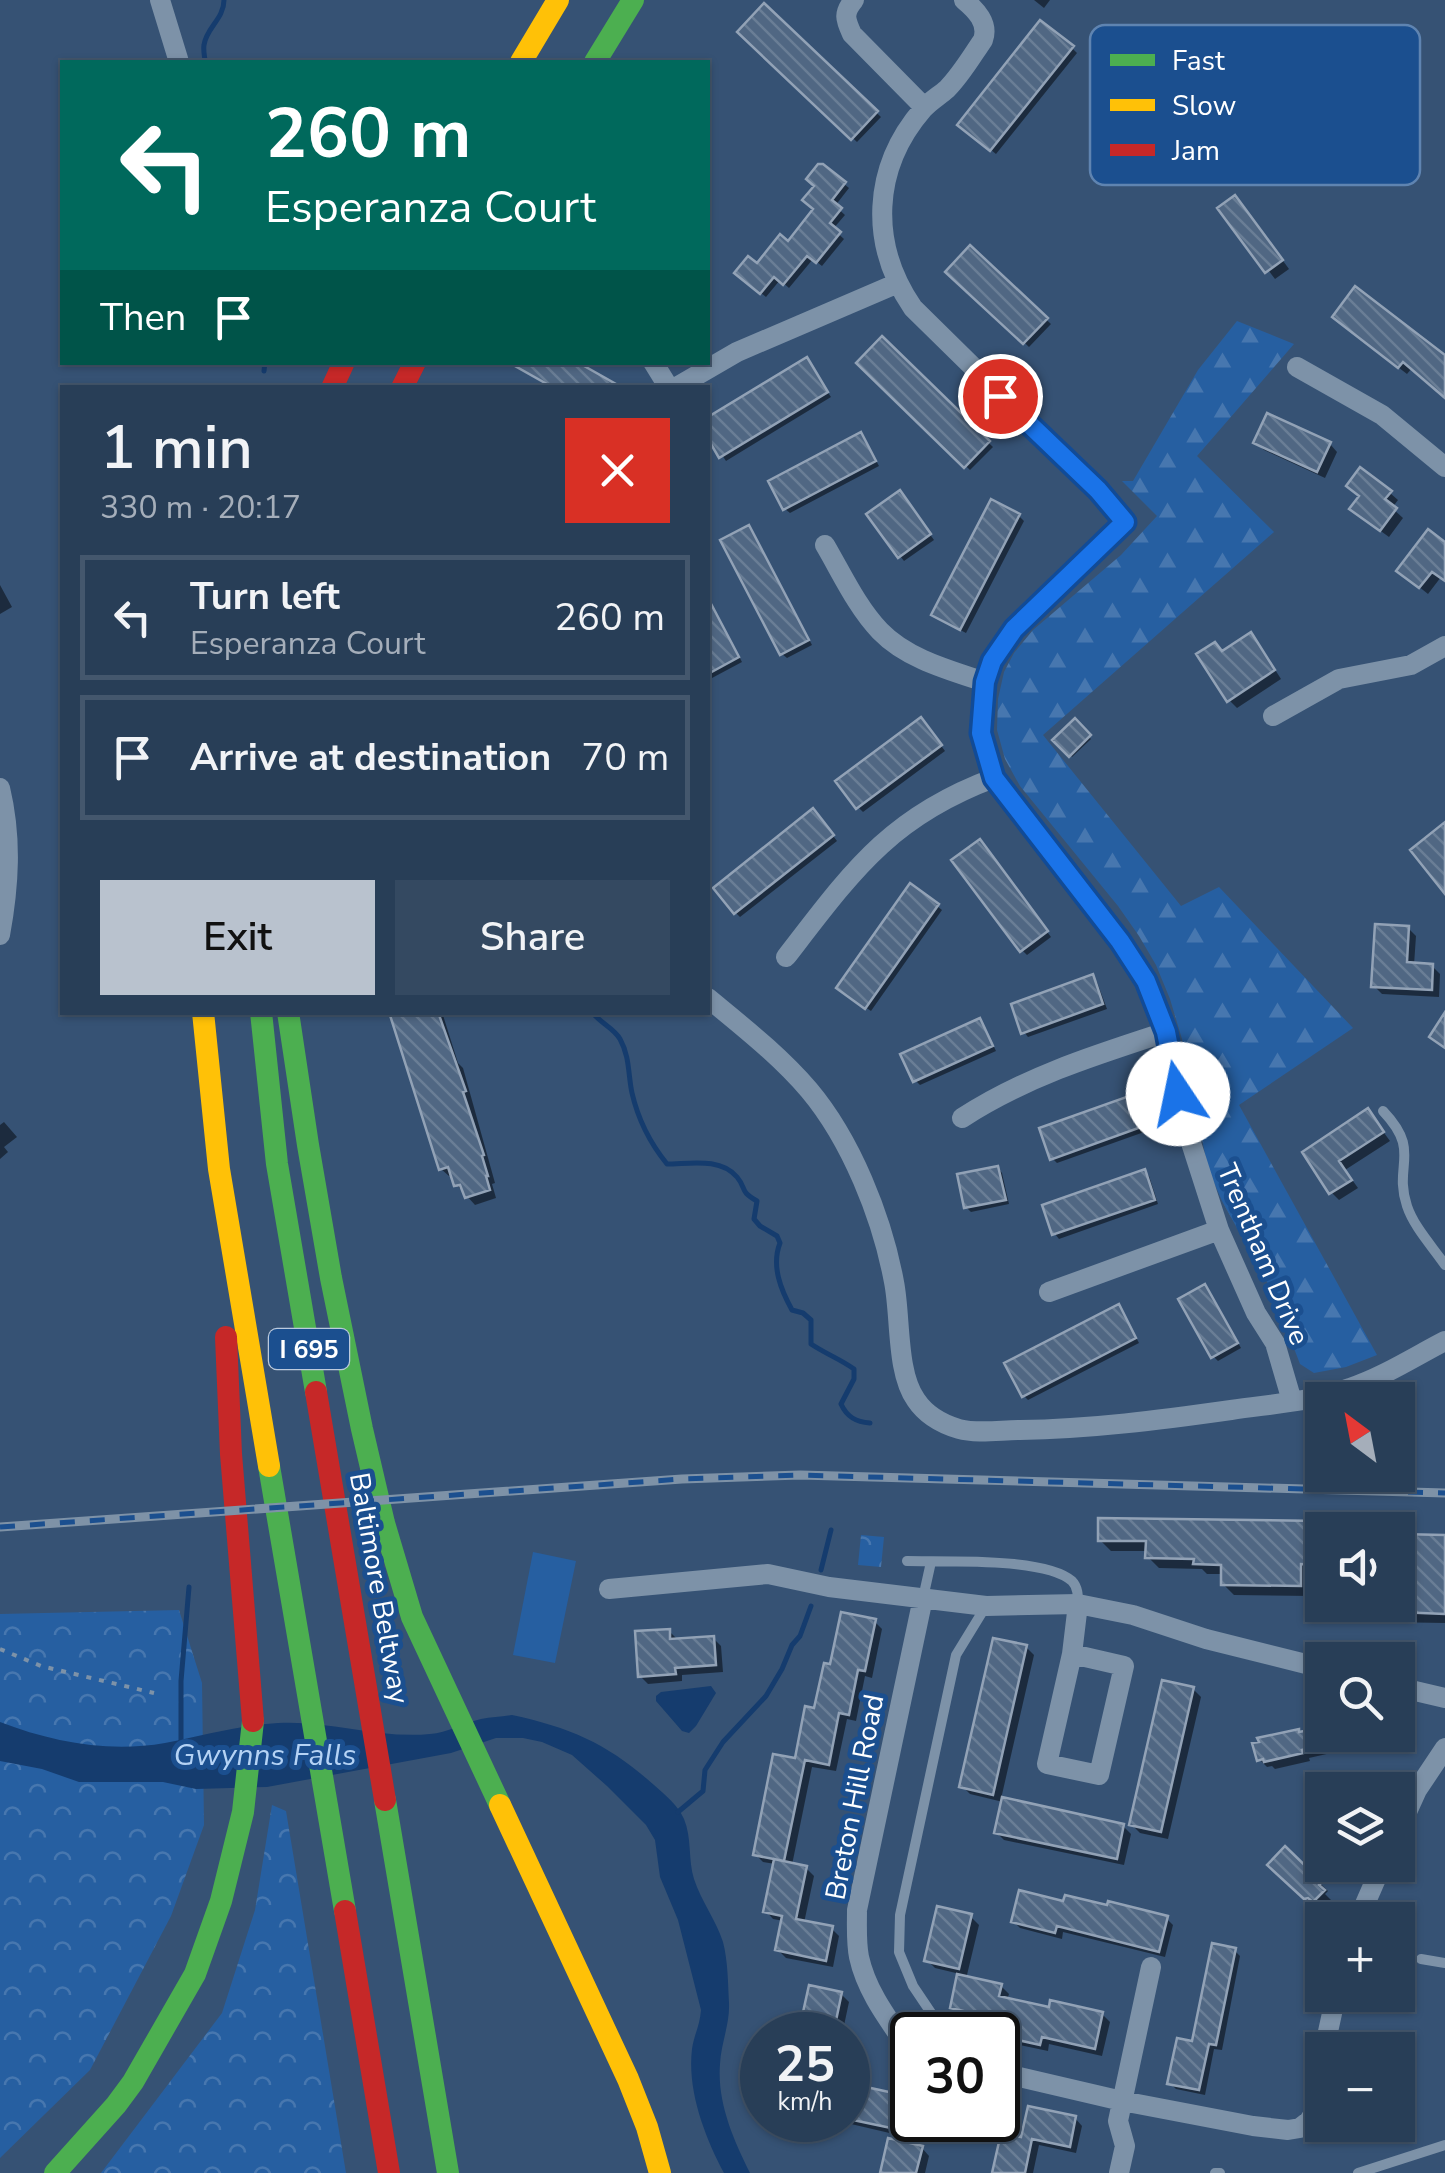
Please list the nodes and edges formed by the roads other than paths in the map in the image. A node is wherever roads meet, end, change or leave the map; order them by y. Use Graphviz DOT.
graph roads {
  1 [pos="160,0"];
  2 [pos="558,0"];
  3 [pos="633,0"];
  4 [pos="854,0"];
  5 [pos="964,0"];
  6 [pos="178,60"];
  7 [pos="522,60"];
  8 [pos="596,60"];
  9 [pos="924,107"];
  10 [pos="898,284"];
  11 [pos="654,365"];
  12 [pos="1296,367"];
  13 [pos="670,385"];
  14 [pos="677,385"];
  15 [pos="1445,467"];
  16 [pos="826,546"];
  17 [pos="1445,646"];
  18 [pos="985,682"];
  19 [pos="1273,716"];
  20 [pos="994,778"];
  21 [pos="0,788"];
  22 [pos="0,935"];
  23 [pos="786,957"];
  24 [pos="710,1000"];
  25 [pos="203,1015"];
  26 [pos="261,1015"];
  27 [pos="288,1015"];
  28 [pos="1166,1032"];
  29 [pos="1383,1111"];
  30 [pos="962,1118"];
  31 [pos="220,1170"];
  32 [pos="1219,1230"];
  33 [pos="1445,1265"];
  34 [pos="1048,1292"];
  35 [pos="1445,1341"];
  36 [pos="1292,1402"];
  37 [pos="907,1561"];
  38 [pos="931,1562"];
  39 [pos="609,1589"];
  40 [pos="924,1598"];
  41 [pos="1078,1604"];
  42 [pos="986,1606"];
  43 [pos="1072,1654"];
  44 [pos="1305,1664"];
  45 [pos="1415,1692"];
  46 [pos="1445,1698"];
  47 [pos="1445,1748"];
  48 [pos="1415,1794"];
  49 [pos="1421,1959"];
  50 [pos="1445,1963"];
  51 [pos="1151,1966"];
  52 [pos="931,2012"];
  53 [pos="890,2021"];
  54 [pos="1020,2077"];
  55 [pos="1122,2100"];
  56 [pos="1305,2125"];
  57 [pos="1445,2145"];
  58 [pos="1385,2169"];
  59 [pos="55,2173"];
  60 [pos="389,2173"];
  61 [pos="448,2173"];
  62 [pos="660,2173"];
  63 [pos="1119,2173"];
  64 [pos="1358,2173"];
  1 -- 6 [label="street"];
  2 -- 7 [label="highway"];
  3 -- 8 [label="highway"];
  4 -- 9 [label="street"];
  5 -- 9 [label="street"];
  9 -- 10 [label="street"];
  10 -- 14 [label="street"];
  10 -- 18 [label="street, Trentham Drive"];
  11 -- 13 [label="street"];
  12 -- 15 [label="street"];
  16 -- 18 [label="street"];
  17 -- 19 [label="street"];
  18 -- 20 [label="street, Trentham Drive"];
  20 -- 23 [label="street"];
  20 -- 28 [label="street, Trentham Drive"];
  21 -- 22 [label="street"];
  24 -- 36 [label="street"];
  25 -- 31 [label="highway, I 695"];
  26 -- 61 [label="highway, Baltimore Beltway / I 695"];
  27 -- 62 [label="highway"];
  28 -- 30 [label="street"];
  28 -- 32 [label="street, Trentham Drive"];
  29 -- 33 [label="lane"];
  31 -- 59 [label="highway"];
  31 -- 60 [label="highway, I 695"];
  32 -- 34 [label="street"];
  32 -- 36 [label="street, Trentham Drive"];
  35 -- 36 [label="street"];
  37 -- 38 [label="lane"];
  38 -- 40 [label="lane"];
  38 -- 41 [label="lane"];
  39 -- 40 [label="street"];
  40 -- 42 [label="street"];
  40 -- 53 [label="street, Breton Hill Road"];
  41 -- 42 [label="street"];
  41 -- 43 [label="street"];
  41 -- 44 [label="street"];
  42 -- 52 [label="lane"];
  43 -- 43 [label="street"];
  45 -- 46 [label="street"];
  47 -- 48 [label="street"];
  49 -- 50 [label="lane"];
  51 -- 55 [label="street"];
  54 -- 55 [label="street"];
  55 -- 56 [label="street"];
  55 -- 63 [label="street"];
  57 -- 58 [label="lane"];
  58 -- 64 [label="lane"];
}
